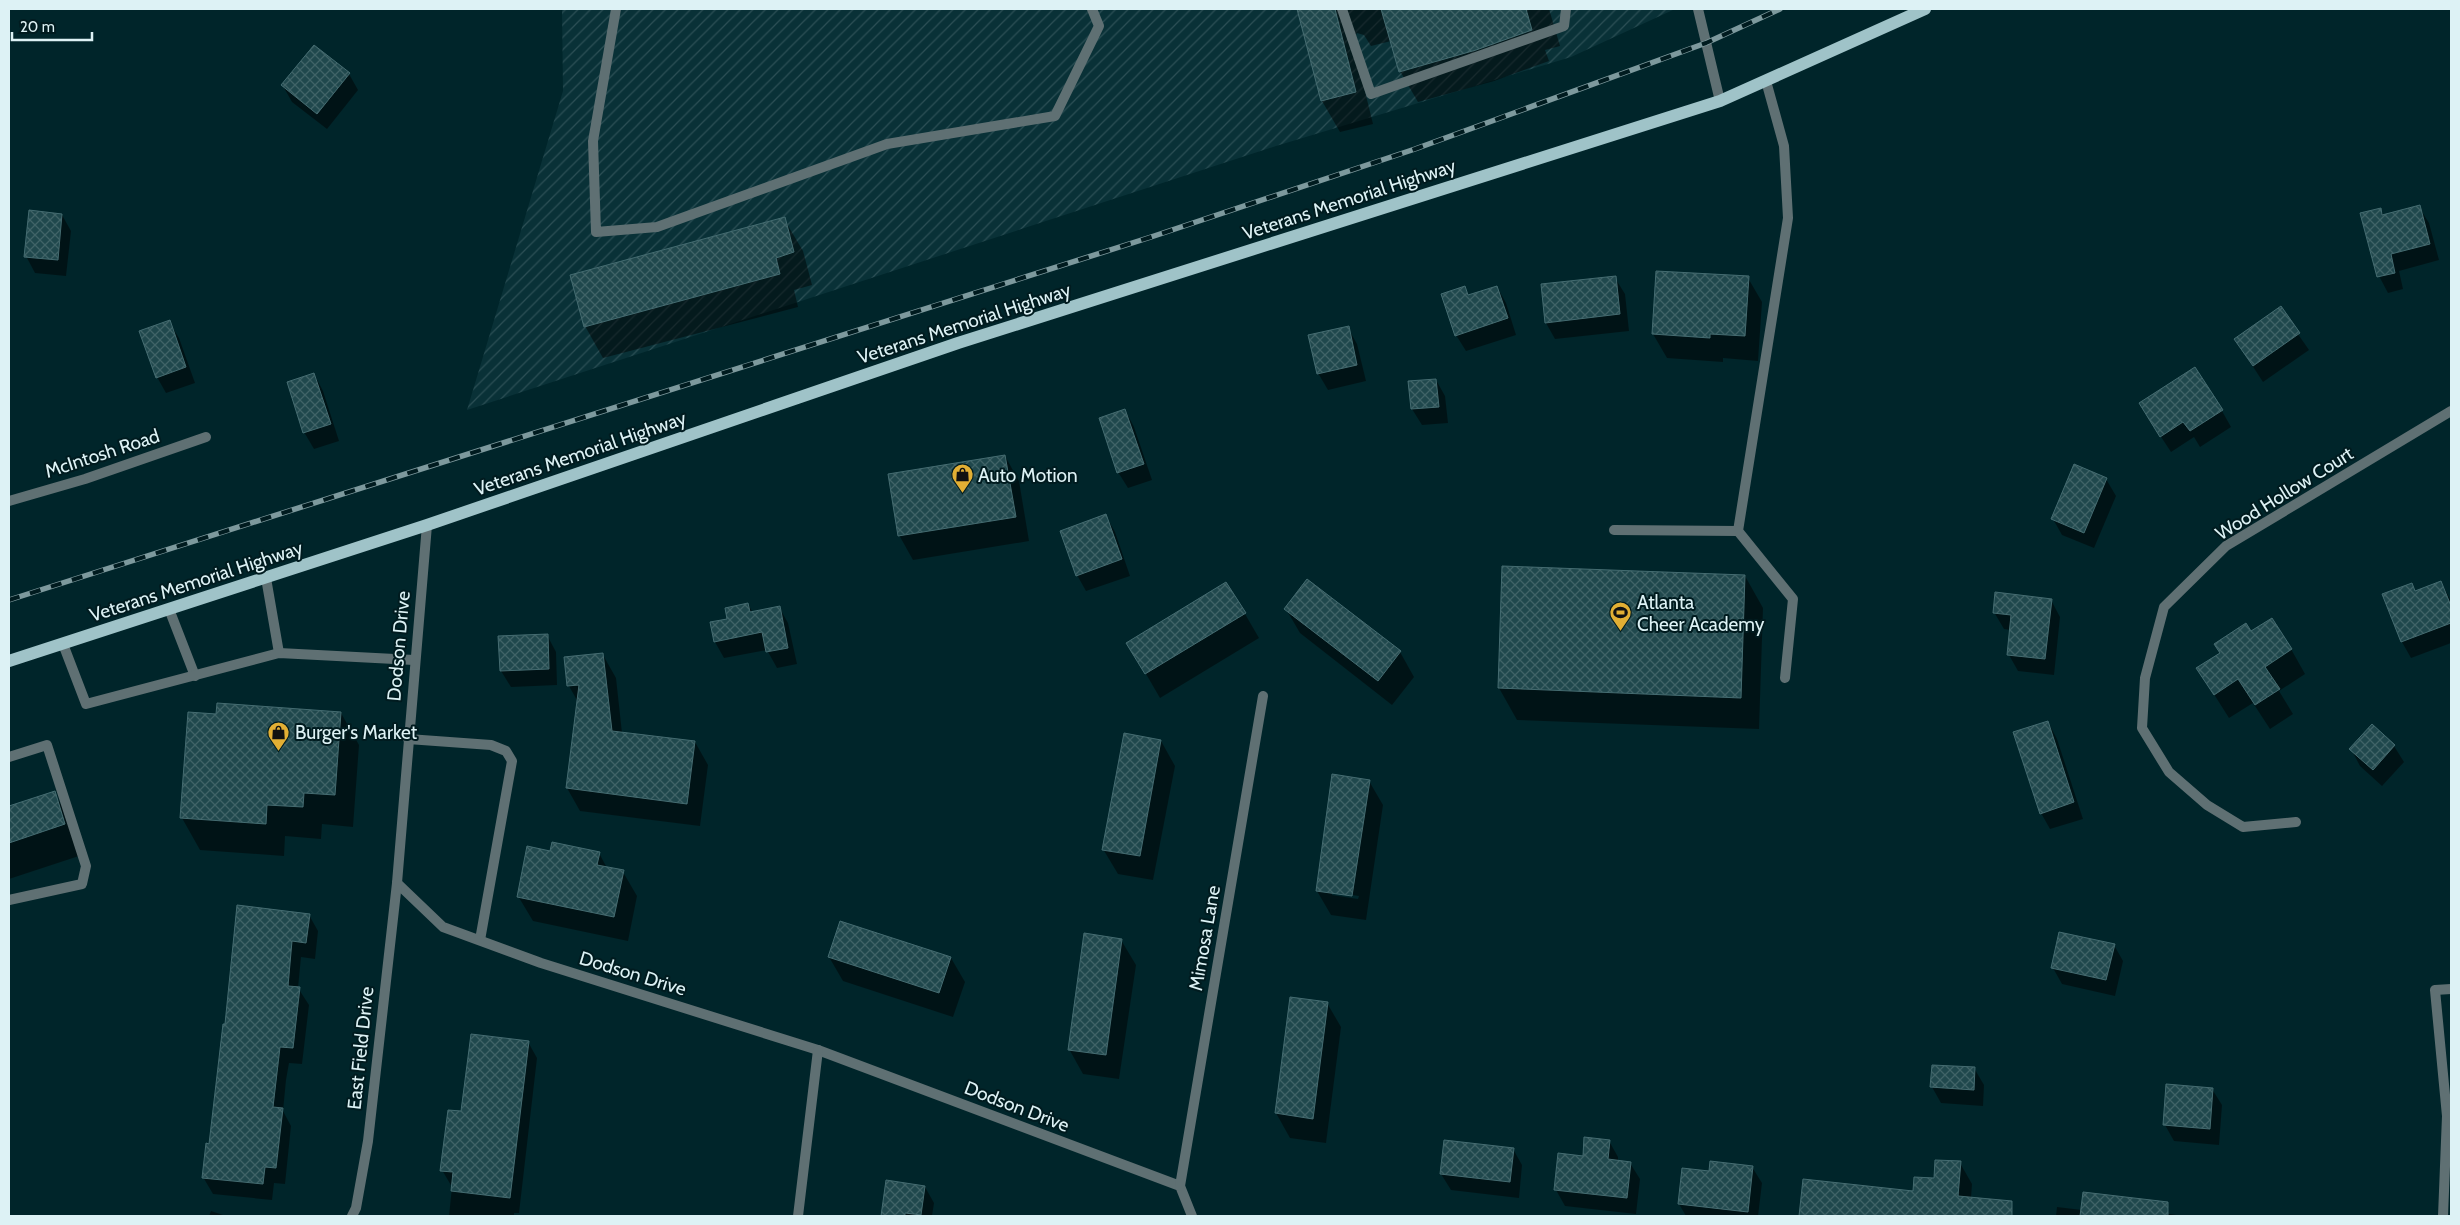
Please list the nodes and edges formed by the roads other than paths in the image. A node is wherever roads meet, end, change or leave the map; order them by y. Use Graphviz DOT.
graph roads {
  1 [pos="616,9"];
  2 [pos="1092,9"];
  3 [pos="1342,9"];
  4 [pos="1566,9"];
  5 [pos="1698,9"];
  6 [pos="1925,9"];
  7 [pos="1766,81"];
  8 [pos="1720,101"];
  9 [pos="2451,411"];
  10 [pos="206,437"];
  11 [pos="9,501"];
  12 [pos="427,525"];
  13 [pos="1614,530"];
  14 [pos="1738,531"];
  15 [pos="266,578"];
  16 [pos="169,609"];
  17 [pos="63,644"];
  18 [pos="280,653"];
  19 [pos="414,660"];
  20 [pos="9,661"];
  21 [pos="195,676"];
  22 [pos="1785,678"];
  23 [pos="1263,696"];
  24 [pos="408,739"];
  25 [pos="9,757"];
  26 [pos="2296,822"];
  27 [pos="397,882"];
  28 [pos="9,900"];
  29 [pos="480,940"];
  30 [pos="2451,989"];
  31 [pos="818,1050"];
  32 [pos="1180,1186"];
  33 [pos="352,1216"];
  34 [pos="798,1216"];
  35 [pos="1192,1216"];
  36 [pos="2444,1216"];
  1 -- 2 [label="street"];
  3 -- 4 [label="street"];
  5 -- 8 [label="street"];
  6 -- 7 [label="main road, Veterans Memorial Highway"];
  7 -- 8 [label="main road, Veterans Memorial Highway"];
  7 -- 14 [label="street"];
  8 -- 12 [label="main road, Veterans Memorial Highway"];
  9 -- 26 [label="street, Wood Hollow Court"];
  10 -- 11 [label="street, McIntosh Road"];
  12 -- 15 [label="main road, Veterans Memorial Highway"];
  12 -- 19 [label="street, Dodson Drive"];
  13 -- 14 [label="street"];
  14 -- 22 [label="street"];
  15 -- 16 [label="main road, Veterans Memorial Highway"];
  15 -- 18 [label="street"];
  16 -- 17 [label="main road, Veterans Memorial Highway"];
  16 -- 21 [label="street"];
  17 -- 20 [label="main road, Veterans Memorial Highway"];
  17 -- 21 [label="street"];
  18 -- 19 [label="street"];
  18 -- 21 [label="street"];
  19 -- 24 [label="street, Dodson Drive"];
  23 -- 32 [label="street, Mimosa Lane"];
  24 -- 27 [label="street, Dodson Drive"];
  24 -- 29 [label="street"];
  25 -- 28 [label="street"];
  27 -- 29 [label="street, Dodson Drive"];
  27 -- 33 [label="street, East Field Drive"];
  29 -- 31 [label="street, Dodson Drive"];
  30 -- 36 [label="street"];
  31 -- 32 [label="street, Dodson Drive"];
  31 -- 34 [label="street"];
  32 -- 35 [label="street"];
}
